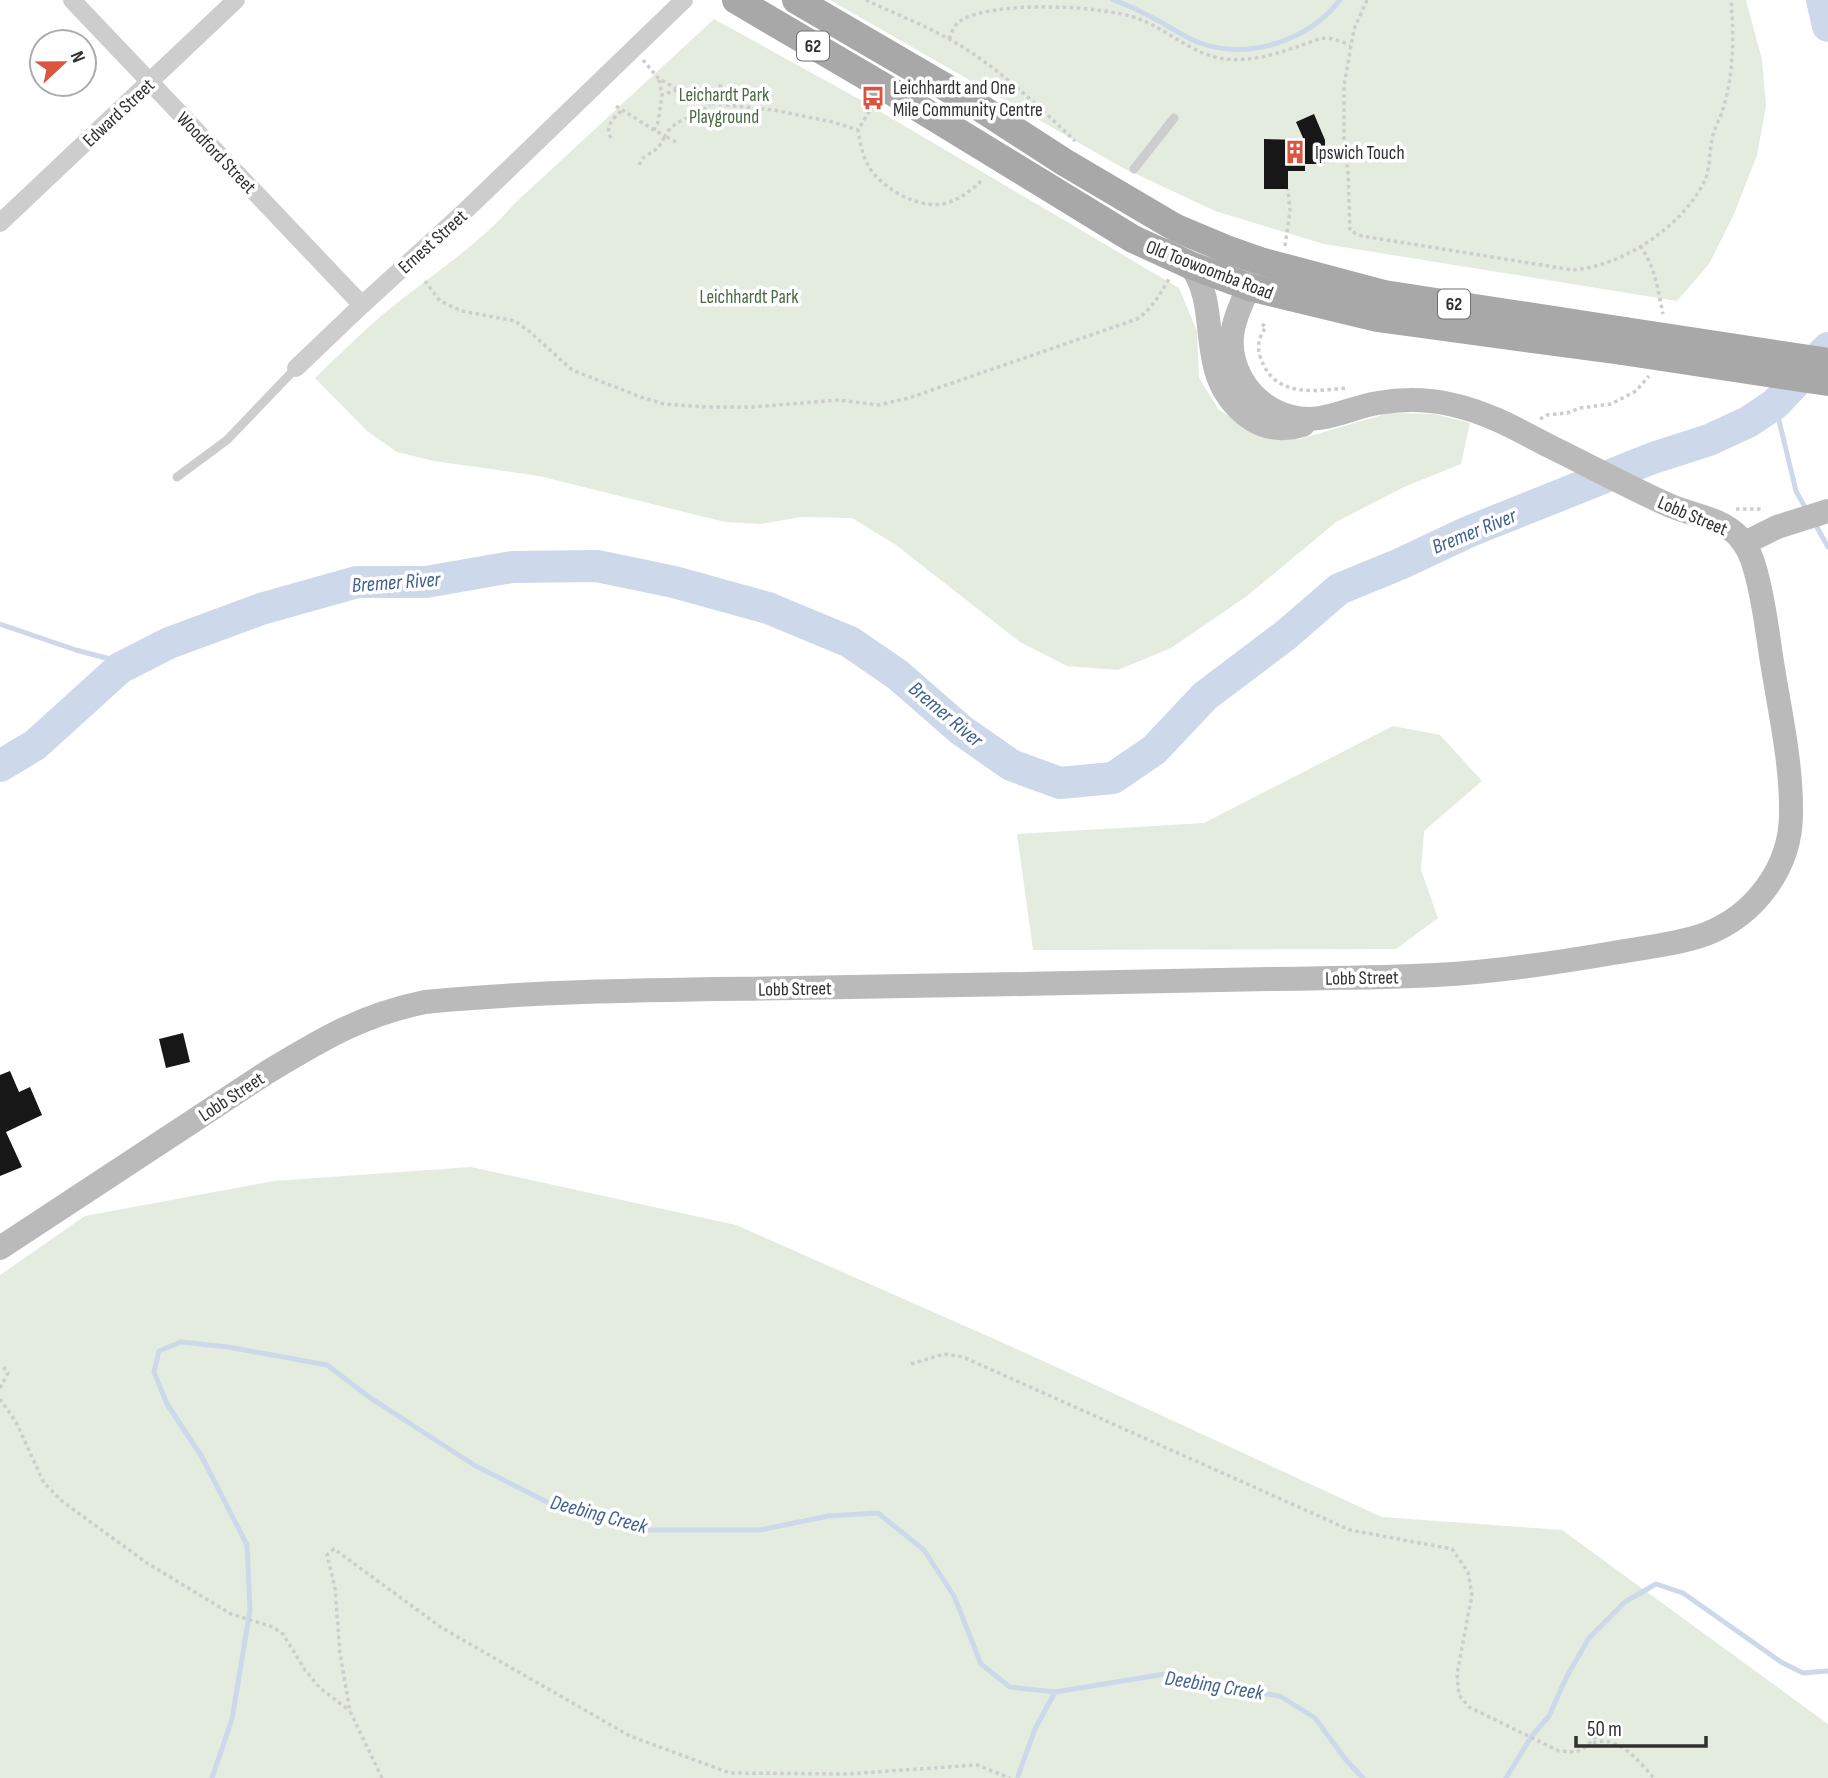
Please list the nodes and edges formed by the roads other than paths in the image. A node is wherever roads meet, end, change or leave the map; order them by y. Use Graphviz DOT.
graph roads {
  1 [pos="72,0"];
  2 [pos="236,0"];
  3 [pos="684,0"];
  4 [pos="736,0"];
  5 [pos="796,0"];
  6 [pos="149,82"];
  7 [pos="1174,118"];
  8 [pos="1134,169"];
  9 [pos="0,223"];
  10 [pos="1260,261"];
  11 [pos="1180,272"];
  12 [pos="1249,288"];
  13 [pos="362,305"];
  14 [pos="1623,341"];
  15 [pos="1828,362"];
  16 [pos="296,368"];
  17 [pos="1828,382"];
  18 [pos="1331,416"];
  19 [pos="177,477"];
  20 [pos="1828,511"];
  21 [pos="1745,543"];
  22 [pos="0,1248"];
  1 -- 6 [label="street, Woodford Street"];
  2 -- 6 [label="street, Edward Street"];
  3 -- 13 [label="street, Ernest Street"];
  4 -- 11 [label="main road, Old Toowoomba Road / 62"];
  5 -- 10 [label="main road, Old Toowoomba Road / 62"];
  6 -- 9 [label="street, Edward Street"];
  6 -- 13 [label="street, Woodford Street"];
  7 -- 8 [label="lane"];
  10 -- 12 [label="main road"];
  10 -- 14 [label="main road, Old Toowoomba Road / 62"];
  11 -- 12 [label="main road, Old Toowoomba Road / 62"];
  11 -- 18 [label="main road"];
  12 -- 14 [label="main road, Old Toowoomba Road / 62"];
  12 -- 18 [label="main road, Lobb Street"];
  13 -- 16 [label="street, Ernest Street"];
  14 -- 15 [label="main road, Old Toowoomba Road / 62, bridge"];
  14 -- 17 [label="main road, Old Toowoomba Road / 62, bridge"];
  16 -- 19 [label="lane, Ernest Street"];
  18 -- 21 [label="main road, Lobb Street"];
  20 -- 21 [label="main road"];
  21 -- 22 [label="main road, Lobb Street"];
}
